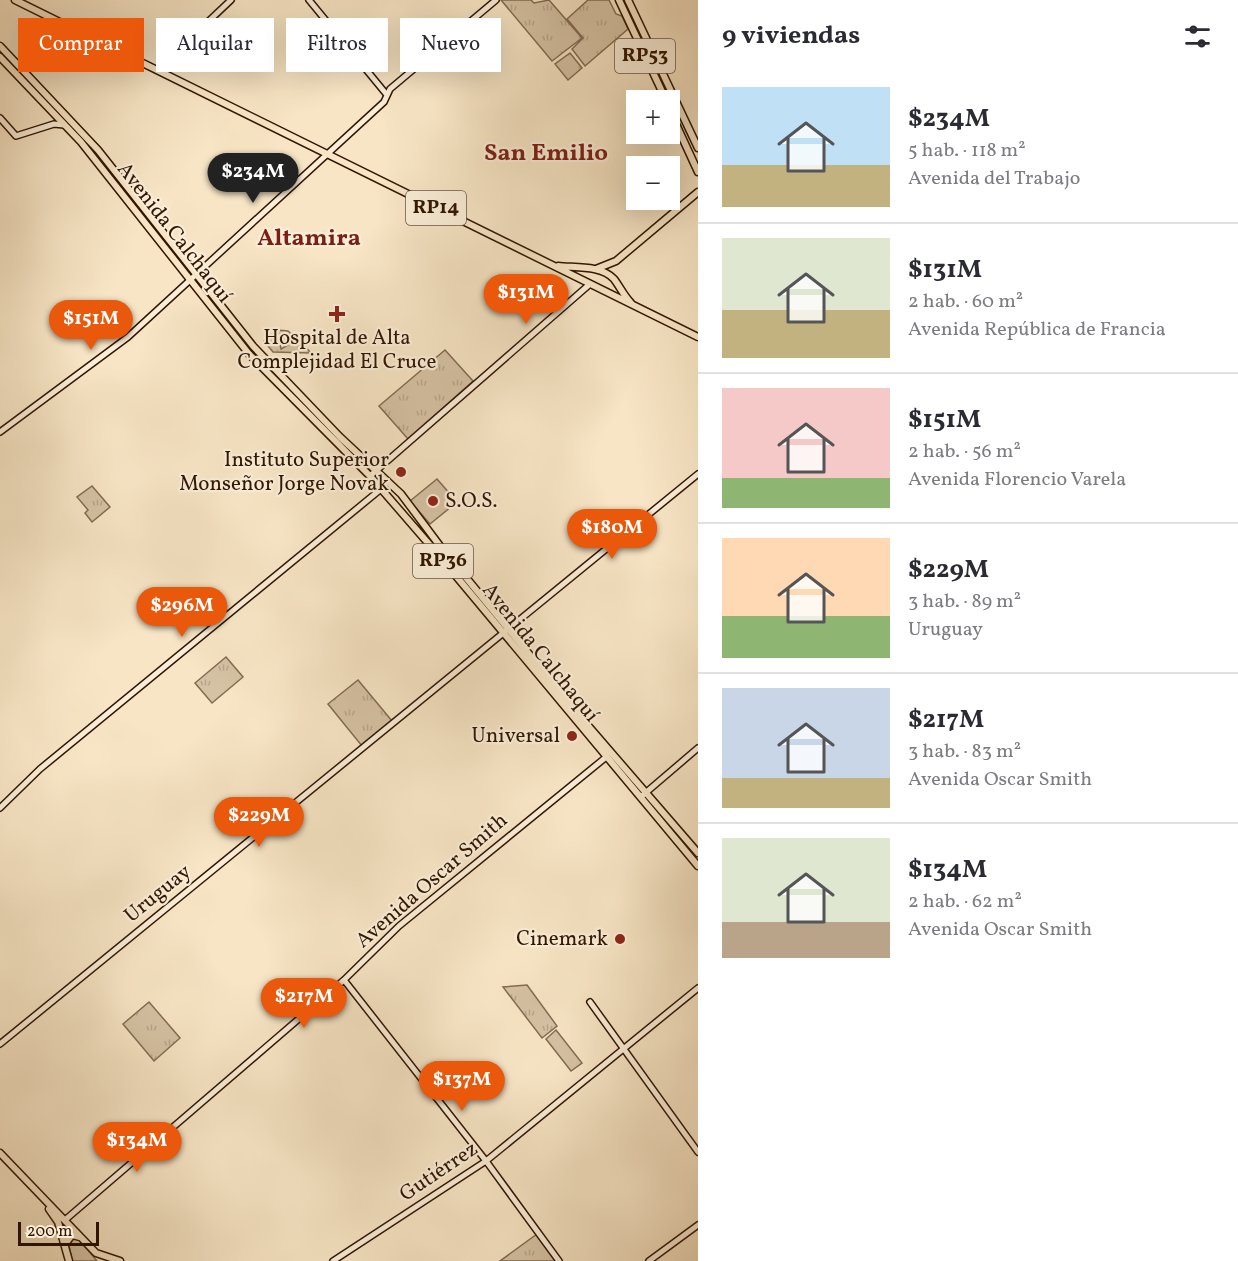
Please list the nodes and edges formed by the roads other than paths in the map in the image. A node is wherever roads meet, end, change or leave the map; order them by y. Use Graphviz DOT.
graph roads {
  1 [pos="15,0"];
  2 [pos="231,0"];
  3 [pos="309,0"];
  4 [pos="496,0"];
  5 [pos="619,0"];
  6 [pos="628,0"];
  7 [pos="212,18"];
  8 [pos="0,46"];
  9 [pos="0,57"];
  10 [pos="156,70"];
  11 [pos="161,72"];
  12 [pos="661,90"];
  13 [pos="387,95"];
  14 [pos="0,118"];
  15 [pos="64,124"];
  16 [pos="680,128"];
  17 [pos="680,132"];
  18 [pos="77,138"];
  19 [pos="86,138"];
  20 [pos="698,148"];
  21 [pos="325,154"];
  22 [pos="698,162"];
  23 [pos="698,172"];
  24 [pos="698,192"];
  25 [pos="616,261"];
  26 [pos="546,262"];
  27 [pos="595,269"];
  28 [pos="193,275"];
  29 [pos="614,280"];
  30 [pos="589,284"];
  31 [pos="604,291"];
  32 [pos="633,306"];
  33 [pos="698,338"];
  34 [pos="0,432"];
  35 [pos="373,474"];
  36 [pos="698,474"];
  37 [pos="387,481"];
  38 [pos="381,489"];
  39 [pos="510,628"];
  40 [pos="504,634"];
  41 [pos="698,748"];
  42 [pos="607,756"];
  43 [pos="631,777"];
  44 [pos="642,795"];
  45 [pos="652,807"];
  46 [pos="0,808"];
  47 [pos="698,853"];
  48 [pos="698,866"];
  49 [pos="344,980"];
  50 [pos="698,988"];
  51 [pos="590,1002"];
  52 [pos="0,1044"];
  53 [pos="624,1048"];
  54 [pos="698,1152"];
  55 [pos="0,1153"];
  56 [pos="0,1159"];
  57 [pos="486,1161"];
  58 [pos="65,1220"];
  59 [pos="698,1225"];
  60 [pos="83,1239"];
  61 [pos="65,1244"];
  62 [pos="96,1253"];
  63 [pos="69,1261"];
  64 [pos="99,1261"];
  65 [pos="120,1261"];
  66 [pos="333,1261"];
  67 [pos="559,1261"];
  68 [pos="649,1261"];
  1 -- 10 [label="main road, RP14"];
  2 -- 7 [label="main road"];
  3 -- 13 [label="main road"];
  4 -- 13 [label="main road"];
  5 -- 12 [label="main road, RP53"];
  6 -- 20 [label="main road, RP53"];
  8 -- 19 [label="main road, Avenida Calchaquí / RP36"];
  9 -- 15 [label="main road, Avenida Calchaquí / RP36"];
  11 -- 21 [label="main road, RP14"];
  13 -- 21 [label="main road"];
  14 -- 15 [label="main road"];
  15 -- 18 [label="main road, Avenida Calchaquí / RP36"];
  16 -- 22 [label="main road"];
  17 -- 23 [label="main road"];
  18 -- 19 [label="main road"];
  18 -- 28 [label="main road, Avenida Calchaquí / RP36"];
  19 -- 28 [label="main road, Avenida Calchaquí / RP36"];
  21 -- 26 [label="main road, RP14"];
  21 -- 28 [label="main road"];
  24 -- 25 [label="main road"];
  25 -- 27 [label="main road"];
  25 -- 29 [label="main road"];
  26 -- 27 [label="main road, RP14"];
  26 -- 30 [label="main road, RP14"];
  27 -- 29 [label="main road"];
  27 -- 30 [label="main road"];
  28 -- 34 [label="main road"];
  28 -- 35 [label="main road, Avenida Calchaquí / RP36"];
  29 -- 31 [label="main road"];
  29 -- 32 [label="main road"];
  30 -- 31 [label="main road"];
  30 -- 35 [label="main road"];
  31 -- 32 [label="main road"];
  32 -- 33 [label="main road"];
  35 -- 37 [label="main road, Avenida Calchaquí / RP36"];
  35 -- 38 [label="main road, Avenida Calchaquí / RP36"];
  36 -- 39 [label="main road, Uruguay"];
  37 -- 38 [label="main road"];
  37 -- 39 [label="main road, Avenida Calchaquí / RP36"];
  38 -- 40 [label="main road, Avenida Calchaquí / RP36"];
  38 -- 46 [label="main road"];
  39 -- 40 [label="main road, Uruguay"];
  39 -- 43 [label="main road, Avenida Calchaquí / RP36"];
  40 -- 42 [label="main road, Avenida Calchaquí / RP36"];
  40 -- 52 [label="main road, Uruguay"];
  41 -- 44 [label="main road"];
  42 -- 43 [label="main road"];
  42 -- 44 [label="main road, Avenida Calchaquí / RP36"];
  42 -- 49 [label="main road, Avenida Oscar Smith"];
  43 -- 44 [label="main road, Avenida Calchaquí / RP36"];
  44 -- 45 [label="main road, Avenida Calchaquí / RP36"];
  45 -- 47 [label="main road"];
  45 -- 48 [label="main road, Avenida Calchaquí / RP36"];
  49 -- 57 [label="main road"];
  49 -- 58 [label="main road, Avenida Oscar Smith"];
  50 -- 53 [label="main road, Gutiérrez"];
  51 -- 53 [label="main road"];
  53 -- 54 [label="main road"];
  53 -- 57 [label="main road, Gutiérrez"];
  55 -- 58 [label="main road"];
  56 -- 61 [label="main road"];
  57 -- 66 [label="main road, Gutiérrez"];
  57 -- 67 [label="main road"];
  58 -- 60 [label="main road"];
  59 -- 68 [label="main road"];
  60 -- 61 [label="main road"];
  60 -- 62 [label="main road"];
  61 -- 63 [label="main road"];
  62 -- 64 [label="main road"];
  62 -- 65 [label="main road"];
}
